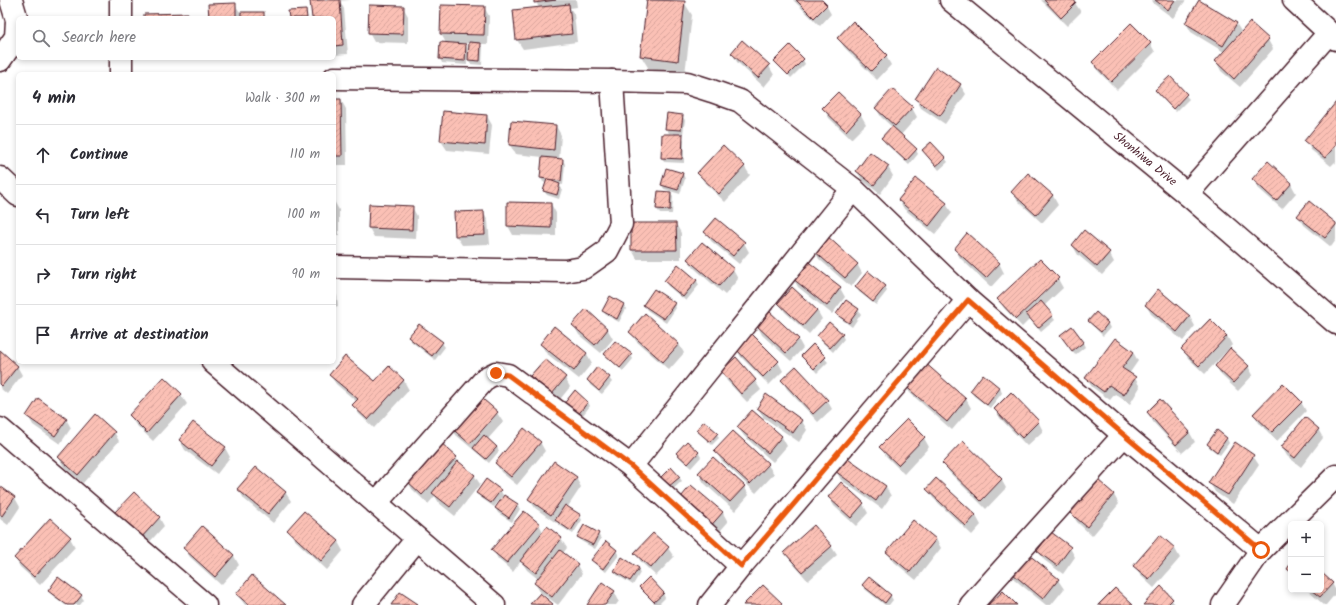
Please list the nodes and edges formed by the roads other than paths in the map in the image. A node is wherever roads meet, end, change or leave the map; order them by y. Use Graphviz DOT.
graph roads {
  1 [pos="11,0"];
  2 [pos="121,0"];
  3 [pos="951,0"];
  4 [pos="1294,0"];
  5 [pos="121,16"];
  6 [pos="16,17"];
  7 [pos="1332,36"];
  8 [pos="16,37"];
  9 [pos="0,60"];
  10 [pos="121,60"];
  11 [pos="121,72"];
  12 [pos="336,78"];
  13 [pos="612,81"];
  14 [pos="0,178"];
  15 [pos="853,189"];
  16 [pos="16,193"];
  17 [pos="1187,194"];
  18 [pos="336,267"];
  19 [pos="968,300"];
  20 [pos="1336,323"];
  21 [pos="215,364"];
  22 [pos="0,429"];
  23 [pos="1124,435"];
  24 [pos="631,466"];
  25 [pos="1336,476"];
  26 [pos="376,503"];
  27 [pos="417,540"];
  28 [pos="1261,550"];
  29 [pos="741,566"];
  30 [pos="205,605"];
  31 [pos="363,605"];
  32 [pos="494,605"];
  33 [pos="710,605"];
  34 [pos="971,605"];
  35 [pos="1223,605"];
  1 -- 6 [label="street"];
  2 -- 5 [label="street"];
  3 -- 17 [label="street, Shonhiwa Drive"];
  4 -- 7 [label="street"];
  7 -- 17 [label="street"];
  8 -- 9 [label="street"];
  10 -- 11 [label="street"];
  12 -- 13 [label="street"];
  13 -- 15 [label="street"];
  13 -- 18 [label="street"];
  14 -- 16 [label="street"];
  15 -- 19 [label="street"];
  15 -- 24 [label="street"];
  17 -- 20 [label="street, Shonhiwa Drive"];
  19 -- 23 [label="street"];
  19 -- 29 [label="street"];
  21 -- 26 [label="street"];
  22 -- 30 [label="street"];
  23 -- 28 [label="street"];
  23 -- 34 [label="street"];
  24 -- 26 [label="street"];
  24 -- 29 [label="street"];
  25 -- 28 [label="street"];
  26 -- 27 [label="street"];
  27 -- 31 [label="street"];
  27 -- 32 [label="street"];
  28 -- 35 [label="street"];
  29 -- 33 [label="street"];
}
